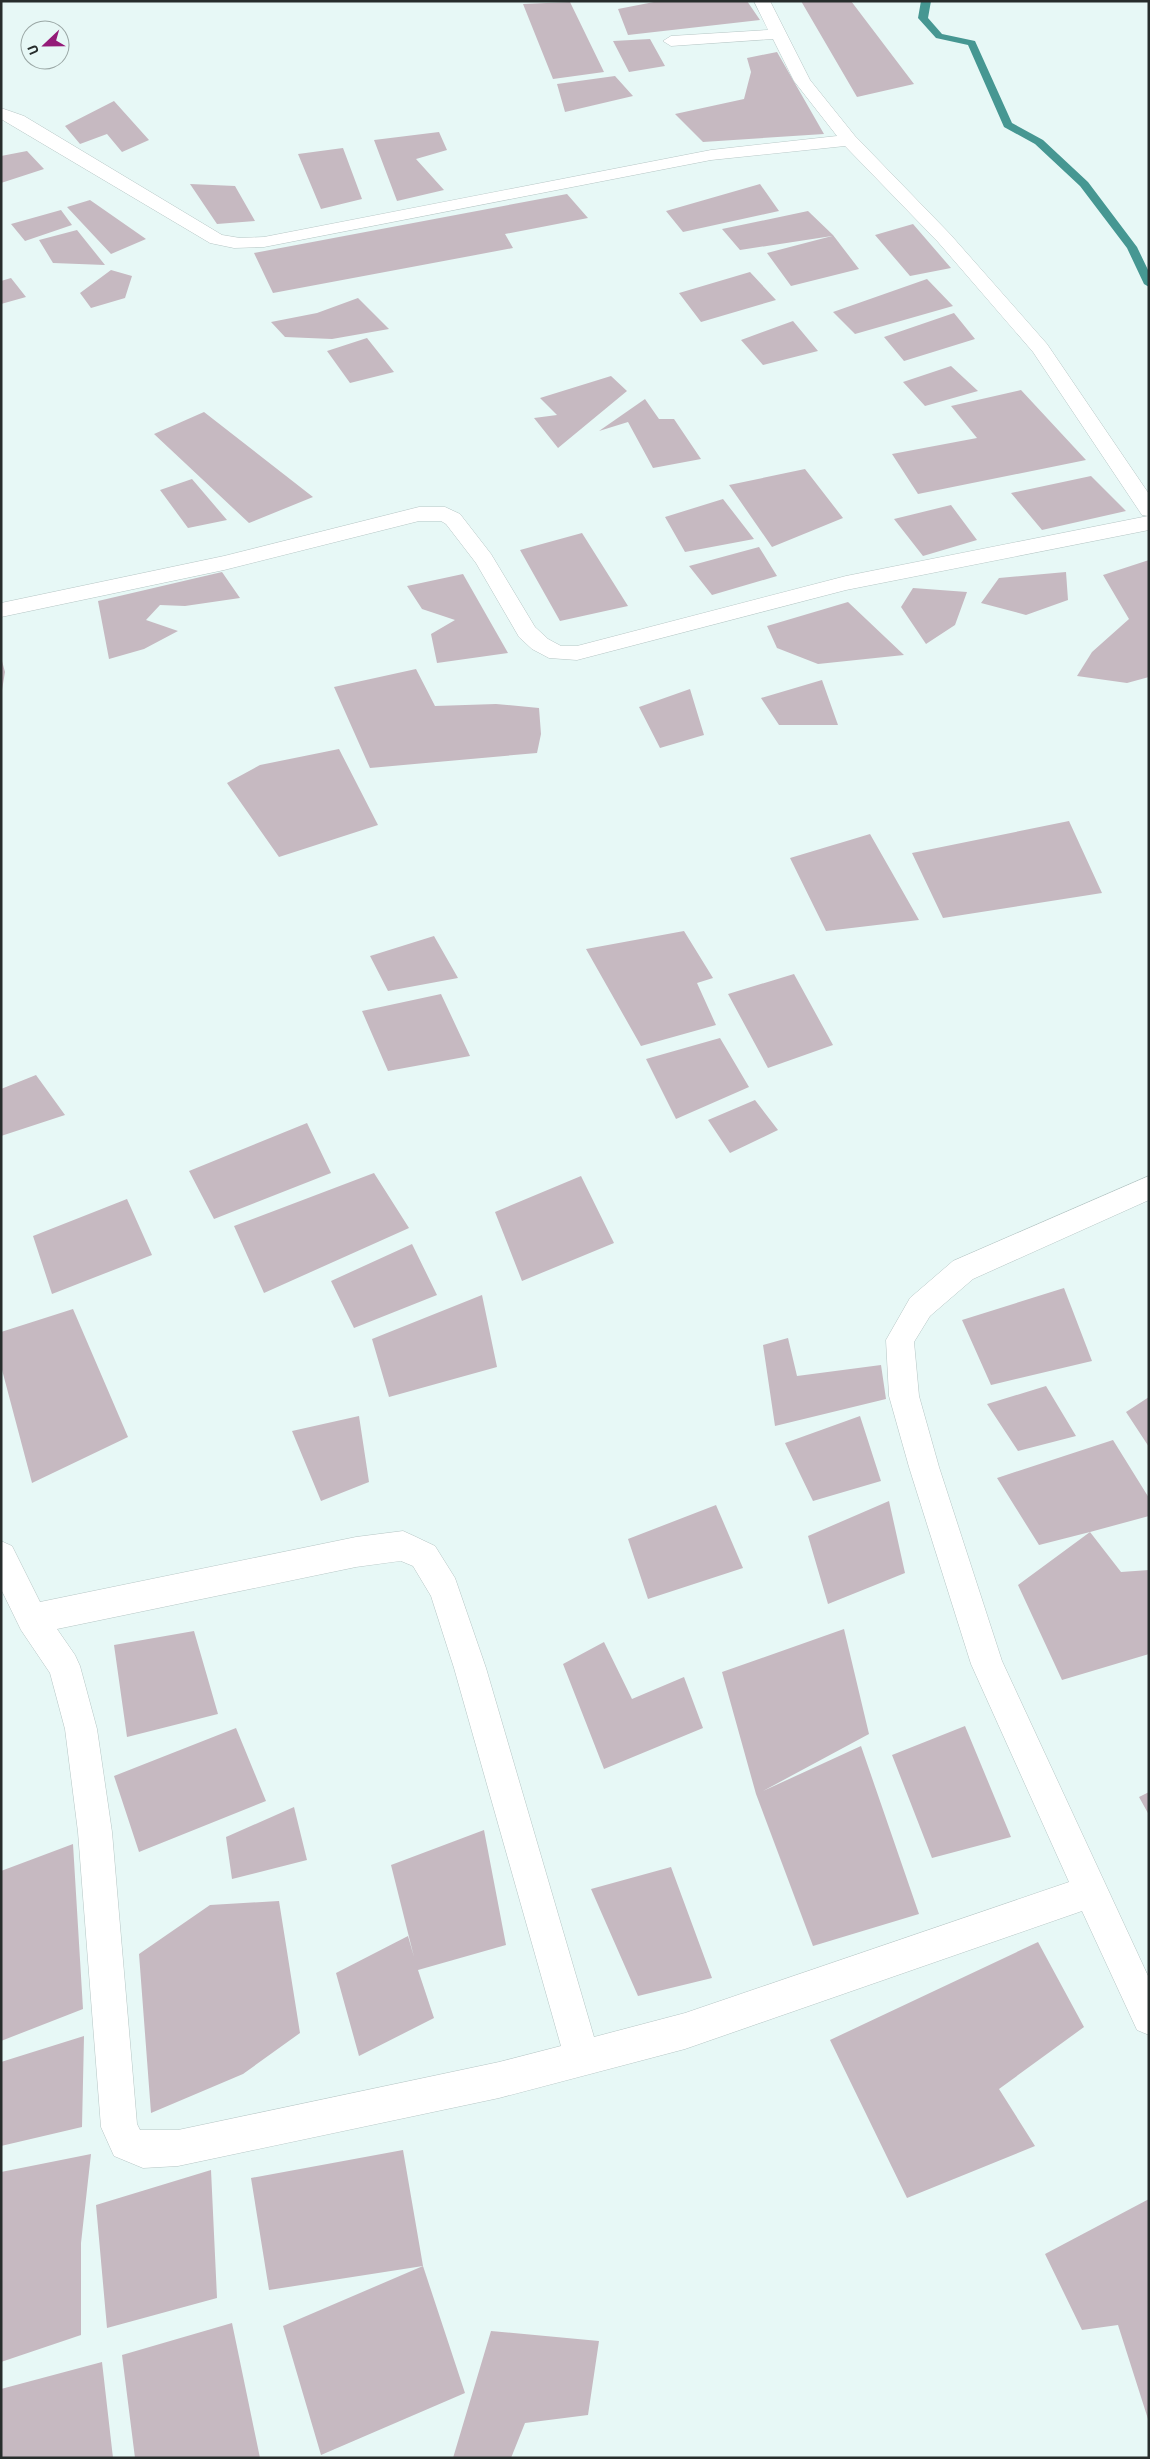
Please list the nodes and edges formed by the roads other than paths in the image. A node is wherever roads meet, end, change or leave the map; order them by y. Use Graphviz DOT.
graph roads {
  1 [pos="762,1"];
  2 [pos="778,34"];
  3 [pos="671,41"];
  4 [pos="1,113"];
  5 [pos="849,140"];
  6 [pos="1149,510"];
  7 [pos="1149,523"];
  8 [pos="1,610"];
  9 [pos="1149,1187"];
  10 [pos="1,1556"];
  11 [pos="32,1619"];
  12 [pos="1091,1890"];
  13 [pos="1149,2018"];
  14 [pos="582,2058"];
  1 -- 2 [label="street"];
  2 -- 3 [label="street"];
  2 -- 5 [label="street"];
  4 -- 5 [label="street"];
  5 -- 6 [label="street"];
  7 -- 8 [label="street"];
  9 -- 12 [label="street"];
  10 -- 11 [label="street"];
  11 -- 14 [label="street"];
  11 -- 14 [label="street"];
  12 -- 13 [label="street"];
  12 -- 14 [label="street"];
}
